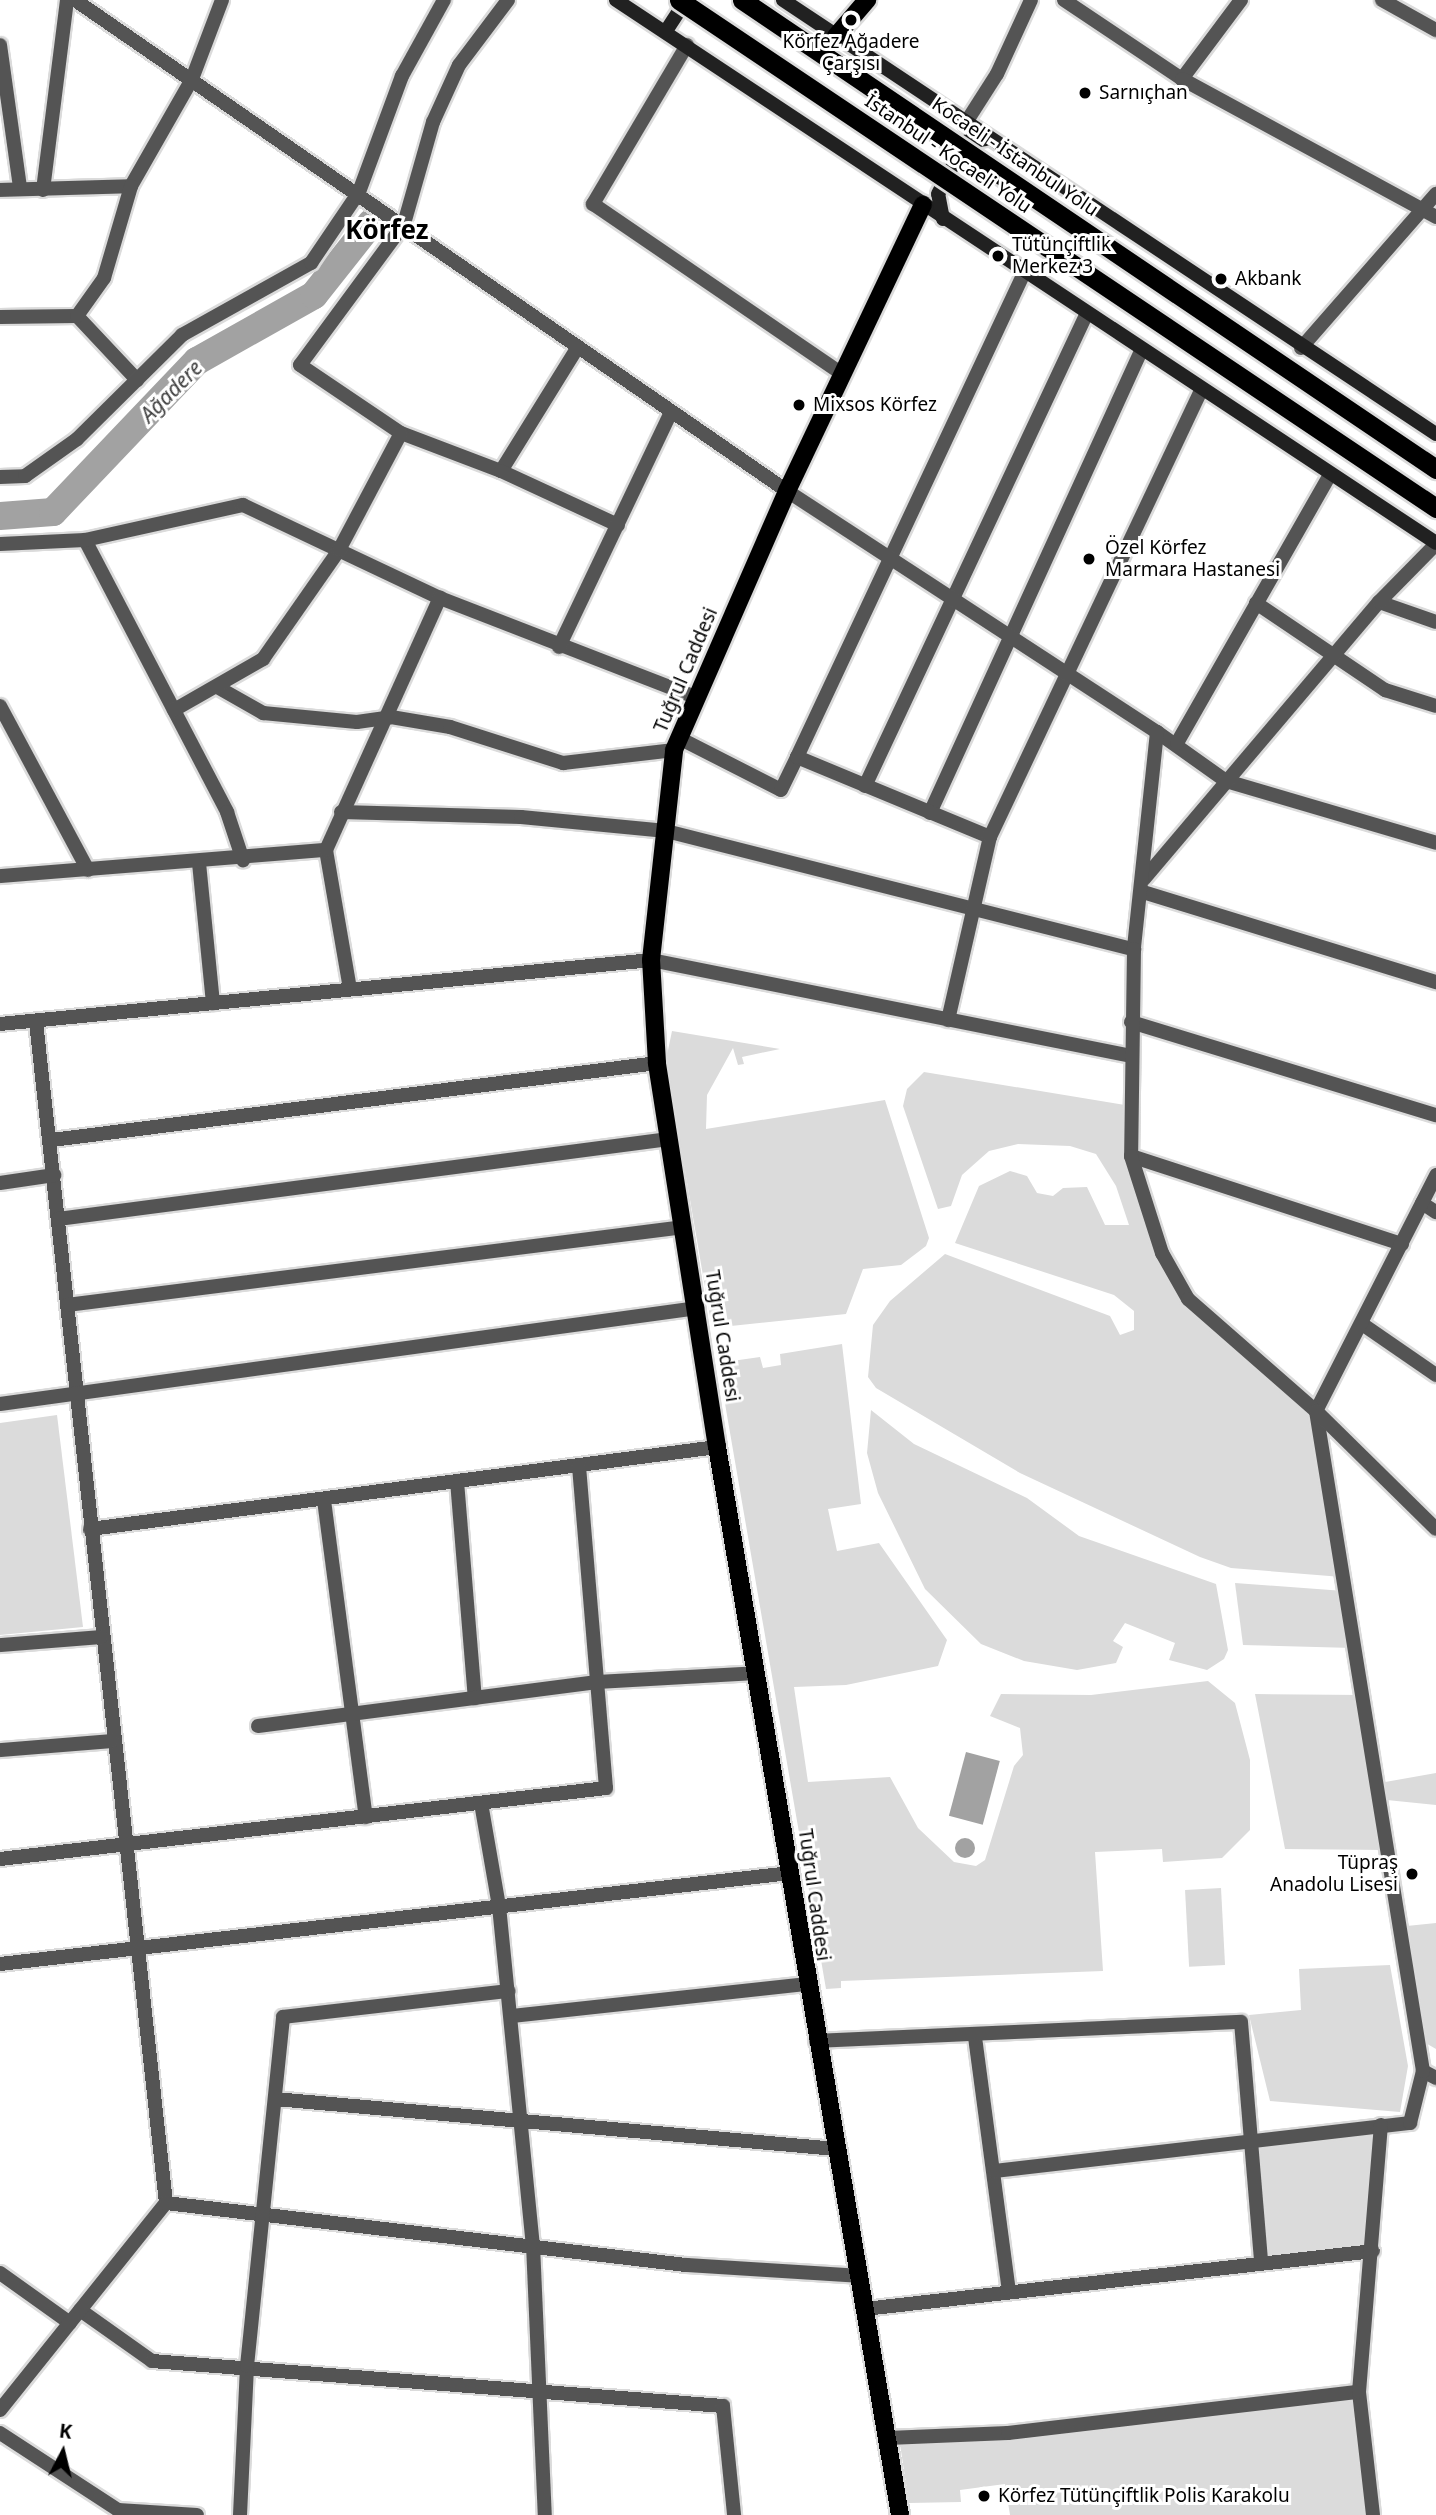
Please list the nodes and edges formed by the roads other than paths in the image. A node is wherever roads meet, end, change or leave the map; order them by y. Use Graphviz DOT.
graph roads {
  1 [pos="66,0"];
  2 [pos="75,0"];
  3 [pos="222,0"];
  4 [pos="444,0"];
  5 [pos="508,0"];
  6 [pos="616,0"];
  7 [pos="680,0"];
  8 [pos="686,0"];
  9 [pos="742,0"];
  10 [pos="783,0"];
  11 [pos="867,0"];
  12 [pos="1031,0"];
  13 [pos="1064,0"];
  14 [pos="1241,0"];
  15 [pos="1382,0"];
  16 [pos="1436,30"];
  17 [pos="666,31"];
  18 [pos="836,36"];
  19 [pos="0,45"];
  20 [pos="687,45"];
  21 [pos="192,79"];
  22 [pos="1182,79"];
  23 [pos="965,124"];
  24 [pos="986,139"];
  25 [pos="131,186"];
  26 [pos="20,188"];
  27 [pos="0,190"];
  28 [pos="43,190"];
  29 [pos="359,192"];
  30 [pos="1436,194"];
  31 [pos="923,205"];
  32 [pos="1420,209"];
  33 [pos="1436,217"];
  34 [pos="943,219"];
  35 [pos="404,224"];
  36 [pos="1024,273"];
  37 [pos="1086,314"];
  38 [pos="77,316"];
  39 [pos="0,317"];
  40 [pos="578,347"];
  41 [pos="1301,348"];
  42 [pos="1141,351"];
  43 [pos="841,373"];
  44 [pos="137,380"];
  45 [pos="1200,392"];
  46 [pos="671,412"];
  47 [pos="401,433"];
  48 [pos="1436,434"];
  49 [pos="1436,470"];
  50 [pos="501,471"];
  51 [pos="1330,475"];
  52 [pos="0,477"];
  53 [pos="787,491"];
  54 [pos="1436,508"];
  55 [pos="618,525"];
  56 [pos="85,540"];
  57 [pos="0,544"];
  58 [pos="1436,544"];
  59 [pos="340,550"];
  60 [pos="892,559"];
  61 [pos="440,598"];
  62 [pos="952,599"];
  63 [pos="1379,602"];
  64 [pos="1256,603"];
  65 [pos="1436,622"];
  66 [pos="1010,636"];
  67 [pos="559,648"];
  68 [pos="1332,656"];
  69 [pos="1070,676"];
  70 [pos="219,688"];
  71 [pos="695,697"];
  72 [pos="0,706"];
  73 [pos="1436,706"];
  74 [pos="174,710"];
  75 [pos="391,718"];
  76 [pos="1157,732"];
  77 [pos="1177,743"];
  78 [pos="677,744"];
  79 [pos="797,757"];
  80 [pos="1226,781"];
  81 [pos="865,786"];
  82 [pos="341,812"];
  83 [pos="930,813"];
  84 [pos="666,831"];
  85 [pos="990,837"];
  86 [pos="1436,843"];
  87 [pos="326,850"];
  88 [pos="243,860"];
  89 [pos="199,863"];
  90 [pos="88,870"];
  91 [pos="0,876"];
  92 [pos="1143,886"];
  93 [pos="970,908"];
  94 [pos="1133,949"];
  95 [pos="651,960"];
  96 [pos="1436,982"];
  97 [pos="350,989"];
  98 [pos="213,1003"];
  99 [pos="948,1020"];
  100 [pos="1132,1021"];
  101 [pos="36,1022"];
  102 [pos="0,1024"];
  103 [pos="1131,1056"];
  104 [pos="657,1063"];
  105 [pos="1436,1115"];
  106 [pos="669,1139"];
  107 [pos="52,1140"];
  108 [pos="1131,1156"];
  109 [pos="54,1175"];
  110 [pos="1436,1175"];
  111 [pos="0,1183"];
  112 [pos="1422,1203"];
  113 [pos="1436,1212"];
  114 [pos="58,1219"];
  115 [pos="684,1227"];
  116 [pos="1402,1244"];
  117 [pos="67,1305"];
  118 [pos="697,1308"];
  119 [pos="1362,1324"];
  120 [pos="1436,1375"];
  121 [pos="76,1393"];
  122 [pos="0,1404"];
  123 [pos="1317,1411"];
  124 [pos="717,1447"];
  125 [pos="579,1466"];
  126 [pos="457,1481"];
  127 [pos="324,1500"];
  128 [pos="90,1529"];
  129 [pos="1436,1529"];
  130 [pos="102,1637"];
  131 [pos="0,1645"];
  132 [pos="757,1673"];
  133 [pos="597,1682"];
  134 [pos="475,1698"];
  135 [pos="357,1711"];
  136 [pos="258,1726"];
  137 [pos="112,1741"];
  138 [pos="0,1750"];
  139 [pos="481,1803"];
  140 [pos="366,1817"];
  141 [pos="123,1846"];
  142 [pos="0,1859"];
  143 [pos="790,1872"];
  144 [pos="499,1906"];
  145 [pos="134,1948"];
  146 [pos="0,1964"];
  147 [pos="805,1984"];
  148 [pos="509,1991"];
  149 [pos="512,2016"];
  150 [pos="975,2037"];
  151 [pos="816,2041"];
  152 [pos="1430,2074"];
  153 [pos="275,2099"];
  154 [pos="522,2125"];
  155 [pos="1381,2125"];
  156 [pos="1251,2138"];
  157 [pos="836,2150"];
  158 [pos="995,2171"];
  159 [pos="166,2203"];
  160 [pos="266,2214"];
  161 [pos="533,2245"];
  162 [pos="1373,2250"];
  163 [pos="1261,2261"];
  164 [pos="0,2273"];
  165 [pos="859,2276"];
  166 [pos="1009,2291"];
  167 [pos="865,2309"];
  168 [pos="80,2310"];
  169 [pos="70,2323"];
  170 [pos="247,2367"];
  171 [pos="540,2389"];
  172 [pos="1359,2392"];
  173 [pos="0,2410"];
  174 [pos="0,2433"];
  175 [pos="888,2438"];
  176 [pos="115,2512"];
  177 [pos="197,2515"];
  178 [pos="240,2515"];
  179 [pos="545,2515"];
  180 [pos="734,2515"];
  181 [pos="900,2515"];
  182 [pos="1373,2515"];
  1 -- 28 [label="street"];
  2 -- 21 [label="street"];
  3 -- 21 [label="street"];
  4 -- 29 [label="street"];
  5 -- 35 [label="street"];
  6 -- 17 [label="main road"];
  7 -- 54 [label="highway, İstanbul - Kocaeli Yolu, bridge"];
  8 -- 17 [label="main road"];
  9 -- 49 [label="highway, Kocaeli - İstanbul Yolu, bridge"];
  10 -- 18 [label="main road"];
  11 -- 18 [label="main road"];
  12 -- 23 [label="street"];
  13 -- 22 [label="street"];
  14 -- 22 [label="street"];
  15 -- 16 [label="street"];
  17 -- 20 [label="main road"];
  18 -- 23 [label="main road"];
  19 -- 26 [label="street"];
  20 -- 31 [label="main road"];
  20 -- 43 [label="street"];
  21 -- 25 [label="street"];
  21 -- 29 [label="street"];
  22 -- 32 [label="street"];
  23 -- 24 [label="main road"];
  23 -- 31 [label="main road"];
  24 -- 34 [label="main road"];
  24 -- 41 [label="main road"];
  25 -- 28 [label="street"];
  25 -- 38 [label="street"];
  26 -- 27 [label="street"];
  26 -- 28 [label="street"];
  29 -- 35 [label="street"];
  29 -- 44 [label="street"];
  30 -- 32 [label="street"];
  31 -- 34 [label="main road"];
  31 -- 43 [label="main road, Tuğrul Caddesi"];
  32 -- 33 [label="street"];
  32 -- 41 [label="street"];
  34 -- 36 [label="main road"];
  35 -- 40 [label="street"];
  35 -- 47 [label="street"];
  36 -- 37 [label="main road"];
  36 -- 60 [label="street"];
  37 -- 42 [label="main road"];
  37 -- 62 [label="street"];
  38 -- 39 [label="street"];
  38 -- 44 [label="street"];
  40 -- 46 [label="street"];
  40 -- 50 [label="street"];
  41 -- 48 [label="main road"];
  42 -- 45 [label="main road"];
  42 -- 66 [label="street"];
  43 -- 53 [label="main road, Tuğrul Caddesi"];
  44 -- 52 [label="street"];
  45 -- 51 [label="main road"];
  45 -- 69 [label="street"];
  46 -- 53 [label="street"];
  46 -- 55 [label="street"];
  47 -- 50 [label="street"];
  47 -- 59 [label="street"];
  50 -- 55 [label="street"];
  51 -- 58 [label="main road"];
  51 -- 64 [label="street"];
  53 -- 60 [label="street"];
  53 -- 71 [label="main road, Tuğrul Caddesi"];
  55 -- 67 [label="street"];
  56 -- 57 [label="street"];
  56 -- 59 [label="street"];
  56 -- 74 [label="street"];
  58 -- 63 [label="street"];
  59 -- 61 [label="street"];
  59 -- 70 [label="street"];
  60 -- 62 [label="street"];
  60 -- 79 [label="street"];
  61 -- 67 [label="street"];
  61 -- 75 [label="street"];
  62 -- 66 [label="street"];
  62 -- 81 [label="street"];
  63 -- 65 [label="street"];
  63 -- 68 [label="street"];
  64 -- 68 [label="street"];
  64 -- 77 [label="street"];
  66 -- 69 [label="street"];
  66 -- 83 [label="street"];
  67 -- 71 [label="street"];
  68 -- 73 [label="street"];
  68 -- 80 [label="street"];
  69 -- 76 [label="street"];
  69 -- 85 [label="street"];
  70 -- 74 [label="street"];
  70 -- 75 [label="street"];
  71 -- 78 [label="main road, Tuğrul Caddesi"];
  72 -- 90 [label="street"];
  74 -- 88 [label="street"];
  75 -- 78 [label="street"];
  75 -- 82 [label="street"];
  76 -- 77 [label="street"];
  76 -- 92 [label="street"];
  77 -- 80 [label="street"];
  78 -- 79 [label="street"];
  78 -- 84 [label="main road, Tuğrul Caddesi"];
  79 -- 81 [label="street"];
  80 -- 86 [label="street"];
  80 -- 92 [label="street"];
  81 -- 83 [label="street"];
  82 -- 84 [label="street"];
  82 -- 87 [label="street"];
  83 -- 85 [label="street"];
  84 -- 93 [label="street"];
  84 -- 95 [label="main road, Tuğrul Caddesi"];
  85 -- 93 [label="street"];
  87 -- 88 [label="street"];
  87 -- 97 [label="street"];
  88 -- 89 [label="street"];
  89 -- 90 [label="street"];
  89 -- 98 [label="street"];
  90 -- 91 [label="street"];
  92 -- 94 [label="street"];
  92 -- 96 [label="street"];
  93 -- 94 [label="street"];
  93 -- 99 [label="street"];
  94 -- 100 [label="street"];
  95 -- 97 [label="street"];
  95 -- 99 [label="street"];
  95 -- 104 [label="main road, Tuğrul Caddesi"];
  97 -- 98 [label="street"];
  98 -- 101 [label="street"];
  99 -- 103 [label="street"];
  100 -- 103 [label="street"];
  100 -- 105 [label="street"];
  101 -- 102 [label="street"];
  101 -- 107 [label="street"];
  103 -- 108 [label="street"];
  104 -- 106 [label="main road, Tuğrul Caddesi"];
  104 -- 107 [label="street"];
  106 -- 114 [label="street"];
  106 -- 115 [label="main road, Tuğrul Caddesi"];
  107 -- 109 [label="street"];
  108 -- 116 [label="street"];
  108 -- 123 [label="street"];
  109 -- 111 [label="street"];
  109 -- 114 [label="street"];
  110 -- 112 [label="street"];
  112 -- 113 [label="street"];
  112 -- 116 [label="street"];
  114 -- 117 [label="street"];
  115 -- 117 [label="street"];
  115 -- 118 [label="main road, Tuğrul Caddesi"];
  116 -- 119 [label="street"];
  117 -- 121 [label="street"];
  118 -- 121 [label="street"];
  118 -- 124 [label="main road, Tuğrul Caddesi"];
  119 -- 120 [label="street"];
  119 -- 123 [label="street"];
  121 -- 122 [label="street"];
  121 -- 128 [label="street"];
  123 -- 129 [label="street"];
  123 -- 152 [label="street"];
  124 -- 125 [label="street"];
  124 -- 132 [label="main road, Tuğrul Caddesi"];
  125 -- 126 [label="street"];
  125 -- 133 [label="street"];
  126 -- 127 [label="street"];
  126 -- 134 [label="street"];
  127 -- 128 [label="street"];
  127 -- 135 [label="street"];
  128 -- 130 [label="street"];
  130 -- 131 [label="street"];
  130 -- 137 [label="street"];
  132 -- 133 [label="street"];
  132 -- 143 [label="main road, Tuğrul Caddesi"];
  133 -- 134 [label="street"];
  133 -- 139 [label="street"];
  134 -- 135 [label="street"];
  135 -- 136 [label="street"];
  135 -- 140 [label="street"];
  137 -- 138 [label="street"];
  137 -- 141 [label="street"];
  139 -- 140 [label="street"];
  139 -- 144 [label="street"];
  140 -- 141 [label="street"];
  141 -- 142 [label="street"];
  141 -- 145 [label="street"];
  143 -- 144 [label="street"];
  143 -- 147 [label="main road, Tuğrul Caddesi"];
  144 -- 145 [label="street"];
  144 -- 148 [label="street"];
  145 -- 146 [label="street"];
  145 -- 159 [label="street"];
  147 -- 149 [label="street"];
  147 -- 151 [label="main road, Tuğrul Caddesi"];
  148 -- 149 [label="street"];
  148 -- 153 [label="street"];
  149 -- 154 [label="street"];
  150 -- 151 [label="street"];
  150 -- 156 [label="street"];
  150 -- 158 [label="street"];
  151 -- 157 [label="main road, Tuğrul Caddesi"];
  152 -- 155 [label="street"];
  153 -- 154 [label="street"];
  153 -- 160 [label="street"];
  154 -- 157 [label="street"];
  154 -- 161 [label="street"];
  155 -- 156 [label="street"];
  155 -- 162 [label="street"];
  156 -- 158 [label="street"];
  156 -- 163 [label="street"];
  157 -- 165 [label="main road, Tuğrul Caddesi"];
  158 -- 166 [label="street"];
  159 -- 160 [label="street"];
  159 -- 168 [label="street"];
  160 -- 161 [label="street"];
  160 -- 170 [label="street"];
  161 -- 165 [label="street"];
  161 -- 171 [label="street"];
  162 -- 163 [label="street"];
  162 -- 172 [label="street"];
  163 -- 166 [label="street"];
  164 -- 169 [label="street"];
  165 -- 167 [label="main road, Tuğrul Caddesi"];
  166 -- 167 [label="street"];
  167 -- 175 [label="main road, Tuğrul Caddesi"];
  168 -- 169 [label="street"];
  168 -- 170 [label="street"];
  169 -- 173 [label="street"];
  170 -- 171 [label="street"];
  170 -- 178 [label="street"];
  171 -- 179 [label="street"];
  171 -- 180 [label="street"];
  172 -- 175 [label="street"];
  172 -- 182 [label="street"];
  174 -- 176 [label="street"];
  175 -- 181 [label="main road, Tuğrul Caddesi"];
  176 -- 177 [label="street"];
}
